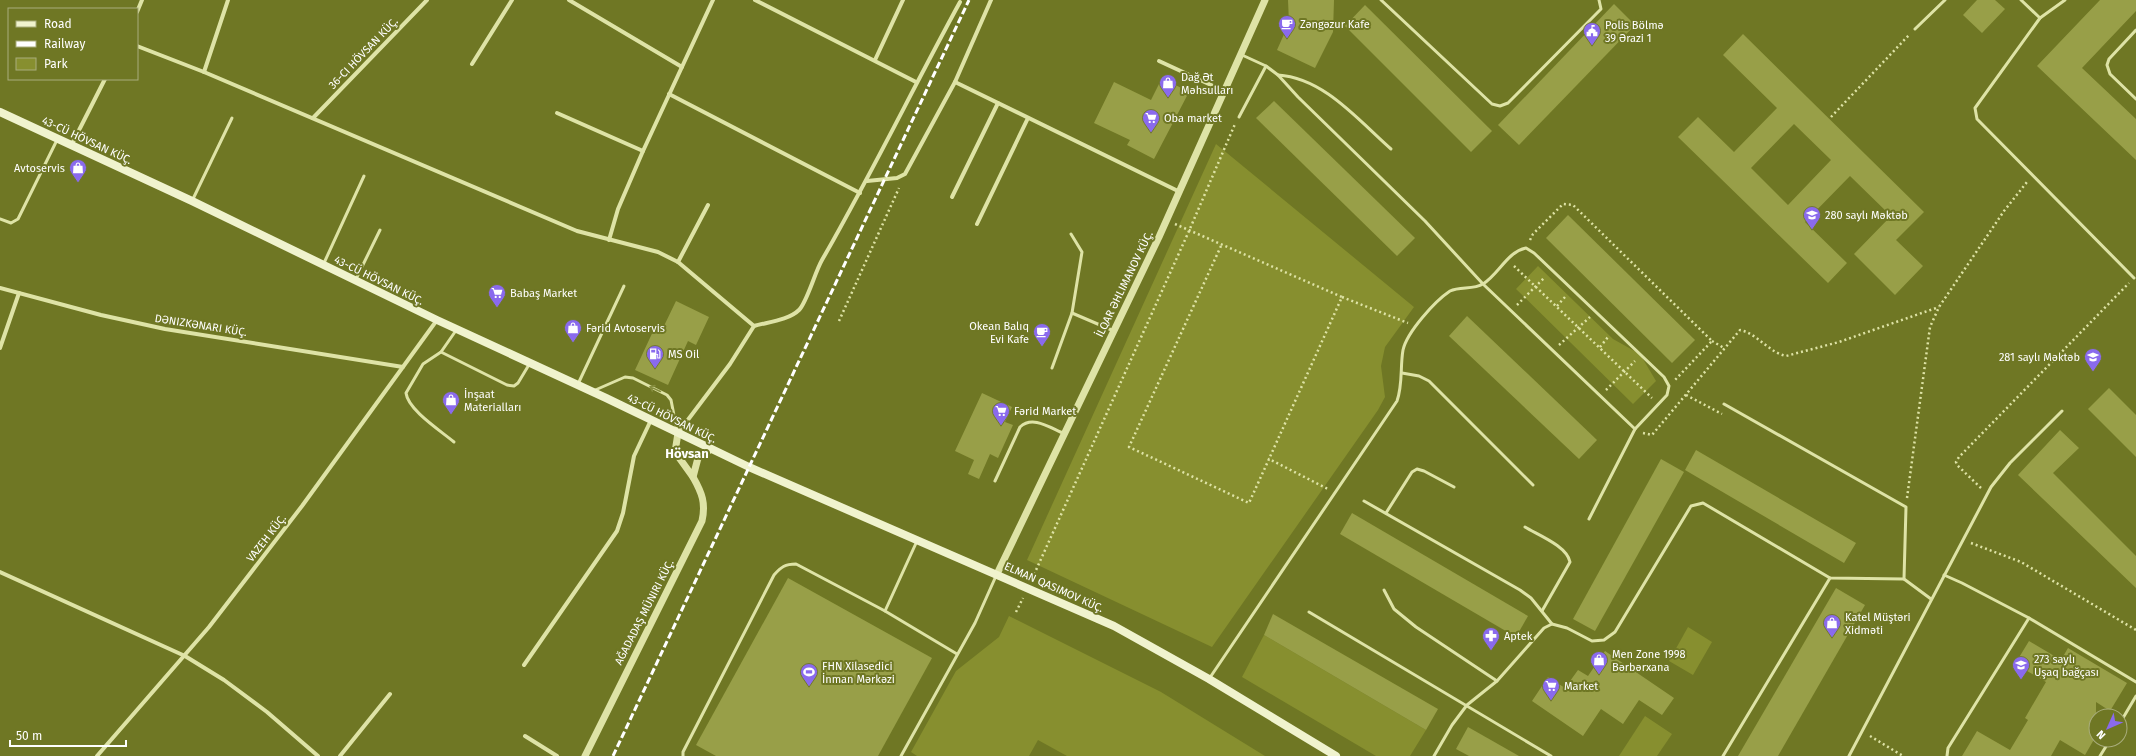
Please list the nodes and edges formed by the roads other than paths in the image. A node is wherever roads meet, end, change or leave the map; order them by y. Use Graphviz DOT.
graph roads {
  1 [pos="228,0"];
  2 [pos="427,0"];
  3 [pos="512,0"];
  4 [pos="570,0"];
  5 [pos="713,0"];
  6 [pos="755,0"];
  7 [pos="903,0"];
  8 [pos="991,0"];
  9 [pos="1265,0"];
  10 [pos="1381,0"];
  11 [pos="1599,0"];
  12 [pos="1945,0"];
  13 [pos="2021,0"];
  14 [pos="2065,0"];
  15 [pos="960,2"];
  16 [pos="2040,18"];
  17 [pos="1915,29"];
  18 [pos="2136,30"];
  19 [pos="138,46"];
  20 [pos="1241,54"];
  21 [pos="875,60"];
  22 [pos="1159,61"];
  23 [pos="472,64"];
  24 [pos="1266,66"];
  25 [pos="682,67"];
  26 [pos="204,72"];
  27 [pos="1278,75"];
  28 [pos="104,80"];
  29 [pos="916,82"];
  30 [pos="955,82"];
  31 [pos="1224,91"];
  32 [pos="669,94"];
  33 [pos="2136,100"];
  34 [pos="998,103"];
  35 [pos="0,112"];
  36 [pos="557,113"];
  37 [pos="1238,117"];
  38 [pos="232,118"];
  39 [pos="313,118"];
  40 [pos="1028,118"];
  41 [pos="58,138"];
  42 [pos="72,144"];
  43 [pos="1391,149"];
  44 [pos="643,151"];
  45 [pos="364,176"];
  46 [pos="866,181"];
  47 [pos="1180,192"];
  48 [pos="860,193"];
  49 [pos="952,197"];
  50 [pos="192,201"];
  51 [pos="708,206"];
  52 [pos="0,219"];
  53 [pos="978,224"];
  54 [pos="380,230"];
  55 [pos="1071,234"];
  56 [pos="609,240"];
  57 [pos="678,262"];
  58 [pos="323,265"];
  59 [pos="2134,278"];
  60 [pos="355,280"];
  61 [pos="1483,284"];
  62 [pos="624,286"];
  63 [pos="0,288"];
  64 [pos="19,293"];
  65 [pos="1072,313"];
  66 [pos="437,320"];
  67 [pos="754,326"];
  68 [pos="457,329"];
  69 [pos="1114,331"];
  70 [pos="0,348"];
  71 [pos="441,352"];
  72 [pos="530,363"];
  73 [pos="403,367"];
  74 [pos="1052,368"];
  75 [pos="1402,373"];
  76 [pos="578,385"];
  77 [pos="591,391"];
  78 [pos="1724,404"];
  79 [pos="2062,411"];
  80 [pos="651,420"];
  81 [pos="1635,429"];
  82 [pos="678,432"];
  83 [pos="1064,434"];
  84 [pos="454,442"];
  85 [pos="711,449"];
  86 [pos="693,477"];
  87 [pos="995,481"];
  88 [pos="1534,484"];
  89 [pos="1454,487"];
  90 [pos="1364,501"];
  91 [pos="1386,513"];
  92 [pos="1589,519"];
  93 [pos="1524,527"];
  94 [pos="917,540"];
  95 [pos="0,572"];
  96 [pos="997,574"];
  97 [pos="1944,575"];
  98 [pos="1830,578"];
  99 [pos="1904,578"];
  100 [pos="1384,590"];
  101 [pos="1931,599"];
  102 [pos="885,611"];
  103 [pos="1542,611"];
  104 [pos="1309,612"];
  105 [pos="2028,618"];
  106 [pos="1552,624"];
  107 [pos="957,654"];
  108 [pos="185,656"];
  109 [pos="524,665"];
  110 [pos="1209,679"];
  111 [pos="1497,681"];
  112 [pos="2136,682"];
  113 [pos="390,694"];
  114 [pos="2136,696"];
  115 [pos="1467,705"];
  116 [pos="2128,710"];
  117 [pos="525,736"];
  118 [pos="97,756"];
  119 [pos="318,756"];
  120 [pos="340,756"];
  121 [pos="557,756"];
  122 [pos="585,756"];
  123 [pos="683,756"];
  124 [pos="901,756"];
  125 [pos="1336,756"];
  126 [pos="1434,756"];
  127 [pos="1551,756"];
  128 [pos="1723,756"];
  129 [pos="1849,756"];
  130 [pos="1947,756"];
  1 -- 26 [label="street"];
  2 -- 39 [label="street"];
  3 -- 23 [label="street"];
  4 -- 25 [label="street"];
  5 -- 25 [label="street"];
  6 -- 21 [label="street"];
  7 -- 21 [label="street"];
  8 -- 30 [label="street"];
  9 -- 20 [label="street, İLQAR ƏHLIMANOV KÜÇ."];
  10 -- 11 [label="lane"];
  12 -- 17 [label="lane"];
  13 -- 16 [label="lane"];
  14 -- 16 [label="lane"];
  15 -- 29 [label="street"];
  16 -- 59 [label="lane"];
  18 -- 33 [label="lane"];
  19 -- 26 [label="street"];
  20 -- 24 [label="lane"];
  20 -- 31 [label="street, İLQAR ƏHLIMANOV KÜÇ."];
  21 -- 29 [label="street"];
  22 -- 31 [label="street"];
  24 -- 27 [label="lane"];
  24 -- 37 [label="lane"];
  25 -- 32 [label="street"];
  26 -- 39 [label="street"];
  27 -- 43 [label="lane"];
  27 -- 61 [label="lane"];
  28 -- 42 [label="street"];
  29 -- 46 [label="street"];
  30 -- 34 [label="street"];
  30 -- 46 [label="street"];
  31 -- 47 [label="street, İLQAR ƏHLIMANOV KÜÇ."];
  32 -- 44 [label="street"];
  32 -- 48 [label="street"];
  34 -- 40 [label="street"];
  34 -- 49 [label="street"];
  35 -- 41 [label="main road, 43-CÜ HÖVSAN KÜÇ."];
  36 -- 44 [label="street"];
  38 -- 50 [label="lane"];
  39 -- 56 [label="street"];
  40 -- 47 [label="street"];
  40 -- 53 [label="street"];
  41 -- 42 [label="main road, 43-CÜ HÖVSAN KÜÇ."];
  41 -- 52 [label="lane"];
  42 -- 50 [label="main road, 43-CÜ HÖVSAN KÜÇ."];
  44 -- 56 [label="street"];
  45 -- 58 [label="lane"];
  46 -- 48 [label="street"];
  47 -- 69 [label="street, İLQAR ƏHLIMANOV KÜÇ."];
  48 -- 67 [label="street"];
  50 -- 58 [label="main road, 43-CÜ HÖVSAN KÜÇ."];
  51 -- 57 [label="street"];
  54 -- 60 [label="lane"];
  55 -- 65 [label="lane"];
  56 -- 57 [label="street"];
  57 -- 67 [label="street"];
  58 -- 60 [label="main road, 43-CÜ HÖVSAN KÜÇ."];
  60 -- 66 [label="main road, 43-CÜ HÖVSAN KÜÇ."];
  61 -- 75 [label="lane"];
  61 -- 81 [label="lane"];
  61 -- 81 [label="lane"];
  62 -- 76 [label="lane"];
  63 -- 64 [label="street"];
  64 -- 70 [label="street"];
  64 -- 73 [label="street"];
  65 -- 69 [label="lane"];
  65 -- 74 [label="lane"];
  66 -- 68 [label="main road, 43-CÜ HÖVSAN KÜÇ."];
  66 -- 73 [label="street, VAZEH KÜÇ."];
  67 -- 82 [label="street"];
  68 -- 71 [label="lane"];
  68 -- 72 [label="main road, 43-CÜ HÖVSAN KÜÇ."];
  69 -- 83 [label="street, İLQAR ƏHLIMANOV KÜÇ."];
  71 -- 72 [label="lane"];
  71 -- 84 [label="lane"];
  72 -- 76 [label="main road, 43-CÜ HÖVSAN KÜÇ."];
  73 -- 108 [label="street, VAZEH KÜÇ."];
  75 -- 88 [label="lane"];
  75 -- 110 [label="lane"];
  76 -- 77 [label="main road, 43-CÜ HÖVSAN KÜÇ."];
  77 -- 80 [label="main road, 43-CÜ HÖVSAN KÜÇ."];
  82 -- 77 [label="lane, one-way"];
  78 -- 99 [label="lane"];
  79 -- 97 [label="lane"];
  80 -- 82 [label="main road, 43-CÜ HÖVSAN KÜÇ."];
  80 -- 109 [label="street"];
  81 -- 92 [label="lane"];
  82 -- 85 [label="main road, 43-CÜ HÖVSAN KÜÇ."];
  82 -- 86 [label="street, AĞADADAŞ MÜNIRI KÜÇ."];
  83 -- 87 [label="lane"];
  83 -- 96 [label="street, İLQAR ƏHLIMANOV KÜÇ."];
  85 -- 86 [label="street"];
  85 -- 94 [label="main road, 43-CÜ HÖVSAN KÜÇ."];
  86 -- 122 [label="street, AĞADADAŞ MÜNIRI KÜÇ."];
  89 -- 91 [label="lane"];
  90 -- 91 [label="lane"];
  91 -- 103 [label="lane"];
  93 -- 103 [label="lane"];
  94 -- 96 [label="main road, 43-CÜ HÖVSAN KÜÇ."];
  94 -- 102 [label="lane"];
  95 -- 108 [label="street"];
  96 -- 107 [label="lane"];
  96 -- 110 [label="main road, 43-CÜ HÖVSAN KÜÇ."];
  97 -- 101 [label="lane"];
  97 -- 105 [label="lane"];
  98 -- 99 [label="lane"];
  98 -- 106 [label="lane"];
  98 -- 128 [label="lane"];
  99 -- 101 [label="lane"];
  100 -- 111 [label="lane"];
  101 -- 129 [label="lane"];
  102 -- 107 [label="lane"];
  102 -- 123 [label="lane"];
  103 -- 106 [label="lane"];
  104 -- 115 [label="lane"];
  105 -- 112 [label="lane"];
  105 -- 130 [label="lane"];
  106 -- 111 [label="lane"];
  107 -- 124 [label="lane"];
  108 -- 118 [label="street, VAZEH KÜÇ."];
  108 -- 119 [label="street"];
  110 -- 125 [label="main road, 43-CÜ HÖVSAN KÜÇ."];
  111 -- 115 [label="lane"];
  113 -- 120 [label="street"];
  114 -- 116 [label="lane"];
  115 -- 126 [label="lane"];
  115 -- 127 [label="lane"];
  117 -- 121 [label="street"];
}
